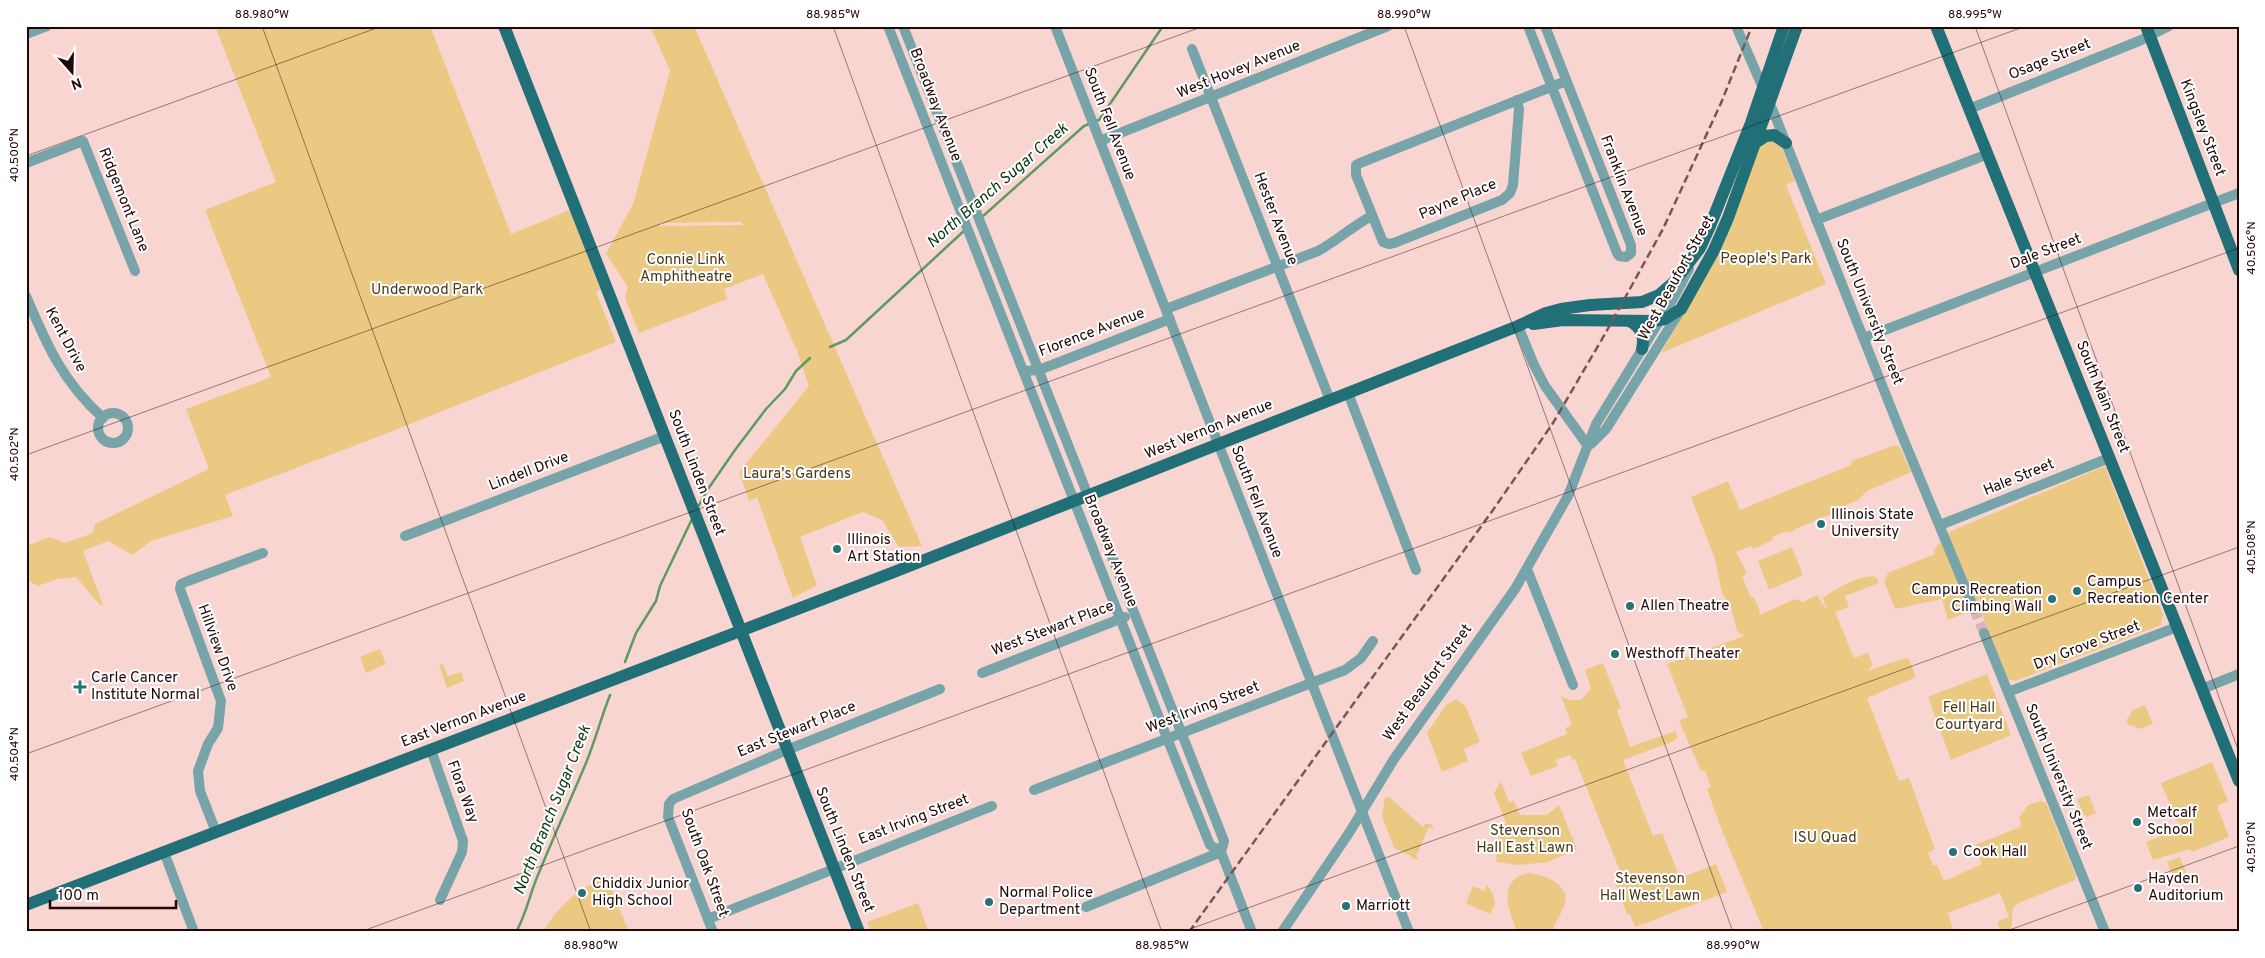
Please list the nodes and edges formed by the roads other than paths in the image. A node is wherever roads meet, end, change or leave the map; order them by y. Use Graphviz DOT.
graph roads {
  1 [pos="47,26"];
  2 [pos="504,26"];
  3 [pos="888,26"];
  4 [pos="903,26"];
  5 [pos="1055,26"];
  6 [pos="1388,26"];
  7 [pos="1544,26"];
  8 [pos="1736,26"];
  9 [pos="1784,26"];
  10 [pos="1797,26"];
  11 [pos="1936,26"];
  12 [pos="2169,26"];
  13 [pos="1530,27"];
  14 [pos="2148,30"];
  15 [pos="26,34"];
  16 [pos="1192,49"];
  17 [pos="1566,81"];
  18 [pos="1551,86"];
  19 [pos="1763,90"];
  20 [pos="1211,98"];
  21 [pos="1517,100"];
  22 [pos="1770,106"];
  23 [pos="1969,109"];
  24 [pos="1100,141"];
  25 [pos="1786,143"];
  26 [pos="1755,144"];
  27 [pos="1988,154"];
  28 [pos="26,163"];
  29 [pos="2239,193"];
  30 [pos="970,194"];
  31 [pos="954,195"];
  32 [pos="2212,203"];
  33 [pos="1372,216"];
  34 [pos="1816,220"];
  35 [pos="1700,248"];
  36 [pos="992,250"];
  37 [pos="976,252"];
  38 [pos="1278,266"];
  39 [pos="2239,270"];
  40 [pos="135,271"];
  41 [pos="2035,273"];
  42 [pos="26,296"];
  43 [pos="1681,309"];
  44 [pos="1168,314"];
  45 [pos="1629,321"];
  46 [pos="1660,321"];
  47 [pos="1518,326"];
  48 [pos="1864,338"];
  49 [pos="1642,349"];
  50 [pos="1039,370"];
  51 [pos="1024,371"];
  52 [pos="1348,394"];
  53 [pos="1330,400"];
  54 [pos="103,418"];
  55 [pos="665,436"];
  56 [pos="1218,445"];
  57 [pos="1588,446"];
  58 [pos="2109,458"];
  59 [pos="1089,496"];
  60 [pos="1074,501"];
  61 [pos="1940,525"];
  62 [pos="405,536"];
  63 [pos="263,553"];
  64 [pos="913,565"];
  65 [pos="1527,569"];
  66 [pos="1416,570"];
  67 [pos="1974,609"];
  68 [pos="1134,614"];
  69 [pos="1120,619"];
  70 [pos="2177,627"];
  71 [pos="740,631"];
  72 [pos="1984,633"];
  73 [pos="1373,641"];
  74 [pos="982,673"];
  75 [pos="2239,674"];
  76 [pos="1311,683"];
  77 [pos="1573,685"];
  78 [pos="940,689"];
  79 [pos="2202,689"];
  80 [pos="2008,692"];
  81 [pos="1181,733"];
  82 [pos="1167,738"];
  83 [pos="431,750"];
  84 [pos="787,750"];
  85 [pos="2239,780"];
  86 [pos="1034,790"];
  87 [pos="668,804"];
  88 [pos="992,806"];
  89 [pos="1361,812"];
  90 [pos="216,832"];
  91 [pos="164,852"];
  92 [pos="1222,852"];
  93 [pos="833,868"];
  94 [pos="440,900"];
  95 [pos="26,904"];
  96 [pos="1086,907"];
  97 [pos="708,919"];
  98 [pos="194,932"];
  99 [pos="713,932"];
  100 [pos="859,932"];
  101 [pos="1252,932"];
  102 [pos="1282,932"];
  103 [pos="1409,932"];
  104 [pos="2105,932"];
  1 -- 15 [label="street"];
  2 -- 55 [label="main road, South Linden Street"];
  3 -- 31 [label="street, Broadway Avenue"];
  4 -- 30 [label="street, Broadway Avenue"];
  5 -- 24 [label="street, South Fell Avenue"];
  6 -- 20 [label="street, West Hovey Avenue"];
  7 -- 17 [label="street, Franklin Avenue"];
  8 -- 19 [label="street, South University Street"];
  9 -- 19 [label="main road, West Beaufort Street"];
  10 -- 22 [label="main road, West Beaufort Street"];
  11 -- 23 [label="main road, South Main Street"];
  12 -- 14 [label="street, Osage Street"];
  13 -- 18 [label="street, Franklin Avenue"];
  14 -- 23 [label="street, Osage Street"];
  14 -- 32 [label="main road, Kingsley Street"];
  16 -- 20 [label="street, Hester Avenue"];
  17 -- 18 [label="street, Payne Place"];
  17 -- 18 [label="street, Franklin Avenue"];
  18 -- 21 [label="street, Payne Place"];
  19 -- 22 [label="street, South University Street"];
  19 -- 35 [label="main road, West Beaufort Street"];
  20 -- 24 [label="street, West Hovey Avenue"];
  20 -- 38 [label="street, Hester Avenue"];
  21 -- 33 [label="street, Payne Place"];
  21 -- 33 [label="street, Payne Place"];
  22 -- 25 [label="street, South University Street"];
  22 -- 26 [label="main road, West Beaufort Street"];
  23 -- 27 [label="main road, South Main Street"];
  24 -- 44 [label="street, South Fell Avenue"];
  25 -- 26 [label="main road"];
  25 -- 34 [label="street, South University Street"];
  26 -- 43 [label="main road, West Beaufort Street"];
  27 -- 34 [label="street"];
  27 -- 41 [label="main road, South Main Street"];
  28 -- 40 [label="street, Ridgemont Lane"];
  29 -- 32 [label="street, Dale Street"];
  30 -- 31 [label="street"];
  30 -- 36 [label="street, Broadway Avenue"];
  31 -- 37 [label="street, Broadway Avenue"];
  32 -- 39 [label="main road, Kingsley Street"];
  32 -- 41 [label="street, Dale Street"];
  33 -- 38 [label="street"];
  34 -- 48 [label="street, South University Street"];
  35 -- 46 [label="street, West Beaufort Street"];
  35 -- 47 [label="main road, West Vernon Avenue"];
  36 -- 37 [label="street"];
  36 -- 50 [label="street, Broadway Avenue"];
  37 -- 51 [label="street, Broadway Avenue"];
  38 -- 44 [label="street, Florence Avenue"];
  38 -- 53 [label="street, Hester Avenue"];
  41 -- 48 [label="street, Dale Street"];
  41 -- 58 [label="main road, South Main Street"];
  42 -- 54 [label="street, Kent Drive"];
  43 -- 46 [label="main road, West Vernon Avenue"];
  43 -- 57 [label="street, West Beaufort Street"];
  44 -- 50 [label="street, Florence Avenue"];
  44 -- 56 [label="street, South Fell Avenue"];
  45 -- 46 [label="main road, West Vernon Avenue"];
  45 -- 47 [label="main road, West Vernon Avenue"];
  45 -- 49 [label="main road"];
  46 -- 49 [label="street, West Beaufort Street"];
  47 -- 52 [label="main road, West Vernon Avenue"];
  47 -- 57 [label="street"];
  48 -- 61 [label="street, South University Street"];
  49 -- 57 [label="street, West Beaufort Street"];
  50 -- 51 [label="street, Florence Avenue"];
  50 -- 59 [label="street, Broadway Avenue"];
  51 -- 60 [label="street, Broadway Avenue"];
  52 -- 53 [label="main road, West Vernon Avenue"];
  52 -- 66 [label="street"];
  53 -- 56 [label="main road, West Vernon Avenue"];
  55 -- 62 [label="street, Lindell Drive"];
  55 -- 71 [label="main road, South Linden Street"];
  56 -- 59 [label="main road, West Vernon Avenue"];
  56 -- 76 [label="street, South Fell Avenue"];
  57 -- 65 [label="street, West Beaufort Street"];
  58 -- 61 [label="street, Hale Street"];
  58 -- 70 [label="main road, South Main Street"];
  59 -- 60 [label="main road, West Vernon Avenue"];
  59 -- 68 [label="street, Broadway Avenue"];
  60 -- 64 [label="main road, West Vernon Avenue"];
  60 -- 69 [label="street, Broadway Avenue"];
  61 -- 67 [label="street, South University Street"];
  63 -- 90 [label="street, Hillview Drive"];
  64 -- 71 [label="main road, East Vernon Avenue"];
  65 -- 77 [label="street"];
  65 -- 89 [label="street, West Beaufort Street"];
  68 -- 69 [label="street, West Stewart Place"];
  68 -- 81 [label="street, Broadway Avenue"];
  69 -- 74 [label="street, West Stewart Place"];
  69 -- 82 [label="street, Broadway Avenue"];
  70 -- 79 [label="main road, South Main Street"];
  70 -- 80 [label="street, Dry Grove Street"];
  71 -- 83 [label="main road, East Vernon Avenue"];
  71 -- 84 [label="main road, South Linden Street"];
  72 -- 80 [label="street, South University Street"];
  73 -- 76 [label="street, West Irving Street"];
  75 -- 79 [label="street"];
  76 -- 81 [label="street, West Irving Street"];
  76 -- 89 [label="street, South Fell Avenue"];
  78 -- 84 [label="street, East Stewart Place"];
  79 -- 85 [label="main road, South Main Street"];
  80 -- 104 [label="street, South University Street"];
  81 -- 82 [label="street, West Irving Street"];
  81 -- 92 [label="street, Broadway Avenue"];
  82 -- 86 [label="street, West Irving Street"];
  82 -- 92 [label="street, Broadway Avenue"];
  83 -- 90 [label="main road, East Vernon Avenue"];
  83 -- 94 [label="street, Flora Way"];
  84 -- 87 [label="street, East Stewart Place"];
  84 -- 93 [label="main road, South Linden Street"];
  87 -- 97 [label="street, South Oak Street"];
  88 -- 93 [label="street, East Irving Street"];
  89 -- 102 [label="street, West Beaufort Street"];
  89 -- 103 [label="street, South Fell Avenue"];
  90 -- 91 [label="main road, East Vernon Avenue"];
  91 -- 95 [label="main road, East Vernon Avenue"];
  91 -- 98 [label="street"];
  92 -- 96 [label="street"];
  92 -- 101 [label="street, Broadway Avenue"];
  93 -- 97 [label="street, East Irving Street"];
  93 -- 100 [label="main road, South Linden Street"];
  97 -- 99 [label="street, South Oak Street"];
}
